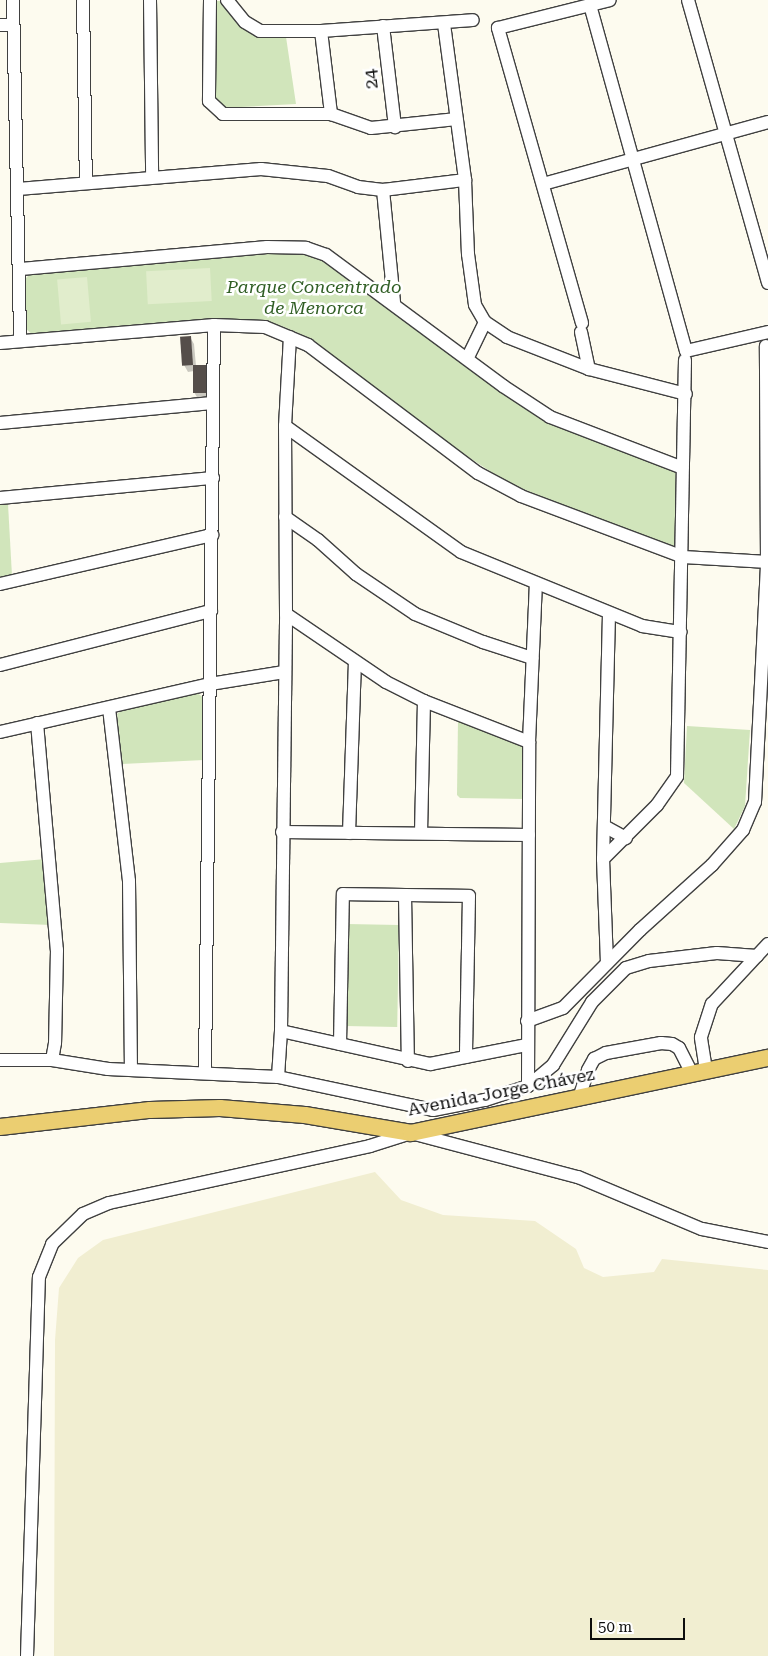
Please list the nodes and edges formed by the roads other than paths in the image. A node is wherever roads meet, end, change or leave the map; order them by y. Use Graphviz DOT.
graph roads {
  1 [pos="13,0"];
  2 [pos="83,0"];
  3 [pos="150,0"];
  4 [pos="210,0"];
  5 [pos="227,0"];
  6 [pos="610,0"];
  7 [pos="688,0"];
  8 [pos="590,5"];
  9 [pos="474,20"];
  10 [pos="444,24"];
  11 [pos="13,25"];
  12 [pos="0,26"];
  13 [pos="383,26"];
  14 [pos="321,31"];
  15 [pos="331,114"];
  16 [pos="457,119"];
  17 [pos="768,122"];
  18 [pos="395,127"];
  19 [pos="726,133"];
  20 [pos="633,160"];
  21 [pos="152,176"];
  22 [pos="465,180"];
  23 [pos="86,182"];
  24 [pos="543,184"];
  25 [pos="18,189"];
  26 [pos="383,190"];
  27 [pos="21,268"];
  28 [pos="768,283"];
  29 [pos="394,303"];
  30 [pos="485,322"];
  31 [pos="214,325"];
  32 [pos="768,332"];
  33 [pos="290,337"];
  34 [pos="20,341"];
  35 [pos="0,343"];
  36 [pos="766,346"];
  37 [pos="686,355"];
  38 [pos="468,357"];
  39 [pos="588,369"];
  40 [pos="686,394"];
  41 [pos="212,403"];
  42 [pos="0,423"];
  43 [pos="285,426"];
  44 [pos="682,468"];
  45 [pos="213,478"];
  46 [pos="0,498"];
  47 [pos="285,517"];
  48 [pos="212,535"];
  49 [pos="683,557"];
  50 [pos="768,563"];
  51 [pos="536,583"];
  52 [pos="0,584"];
  53 [pos="211,611"];
  54 [pos="609,613"];
  55 [pos="286,614"];
  56 [pos="680,632"];
  57 [pos="532,658"];
  58 [pos="355,663"];
  59 [pos="0,665"];
  60 [pos="284,672"];
  61 [pos="210,684"];
  62 [pos="424,701"];
  63 [pos="109,708"];
  64 [pos="37,723"];
  65 [pos="0,732"];
  66 [pos="530,742"];
  67 [pos="604,826"];
  68 [pos="282,832"];
  69 [pos="349,833"];
  70 [pos="421,833"];
  71 [pos="529,835"];
  72 [pos="626,838"];
  73 [pos="603,859"];
  74 [pos="405,895"];
  75 [pos="768,944"];
  76 [pos="757,956"];
  77 [pos="607,963"];
  78 [pos="527,1021"];
  79 [pos="281,1031"];
  80 [pos="340,1044"];
  81 [pos="527,1045"];
  82 [pos="466,1057"];
  83 [pos="768,1058"];
  84 [pos="0,1060"];
  85 [pos="52,1060"];
  86 [pos="408,1061"];
  87 [pos="131,1070"];
  88 [pos="699,1071"];
  89 [pos="205,1072"];
  90 [pos="278,1077"];
  91 [pos="528,1086"];
  92 [pos="579,1098"];
  93 [pos="0,1127"];
  94 [pos="411,1133"];
  95 [pos="768,1242"];
  96 [pos="27,1656"];
  1 -- 11 [label="street"];
  2 -- 23 [label="street"];
  3 -- 21 [label="street"];
  4 -- 15 [label="street"];
  5 -- 14 [label="street"];
  6 -- 8 [label="street"];
  7 -- 19 [label="street"];
  8 -- 20 [label="street"];
  8 -- 24 [label="street"];
  9 -- 10 [label="street"];
  10 -- 13 [label="street"];
  10 -- 16 [label="street"];
  11 -- 12 [label="street"];
  11 -- 25 [label="street"];
  13 -- 14 [label="street"];
  13 -- 18 [label="street, 24"];
  14 -- 15 [label="street"];
  15 -- 18 [label="street"];
  16 -- 18 [label="street"];
  16 -- 22 [label="street"];
  17 -- 19 [label="street"];
  19 -- 20 [label="street"];
  19 -- 28 [label="street"];
  20 -- 24 [label="street"];
  20 -- 37 [label="street"];
  21 -- 23 [label="street"];
  21 -- 26 [label="street"];
  22 -- 26 [label="street"];
  22 -- 30 [label="street"];
  23 -- 25 [label="street"];
  24 -- 39 [label="street"];
  25 -- 27 [label="street"];
  26 -- 29 [label="street"];
  27 -- 29 [label="street"];
  27 -- 34 [label="street"];
  29 -- 38 [label="street"];
  30 -- 38 [label="street"];
  30 -- 39 [label="street"];
  31 -- 33 [label="street"];
  31 -- 34 [label="street"];
  31 -- 41 [label="street"];
  32 -- 37 [label="street"];
  33 -- 43 [label="street"];
  33 -- 49 [label="street"];
  34 -- 35 [label="street"];
  36 -- 50 [label="street"];
  37 -- 40 [label="street"];
  38 -- 44 [label="street"];
  39 -- 40 [label="street"];
  40 -- 44 [label="street"];
  41 -- 42 [label="street"];
  41 -- 45 [label="street"];
  43 -- 47 [label="street"];
  43 -- 51 [label="street"];
  44 -- 49 [label="street"];
  45 -- 46 [label="street"];
  45 -- 48 [label="street"];
  47 -- 55 [label="street"];
  47 -- 57 [label="street"];
  48 -- 52 [label="street"];
  48 -- 53 [label="street"];
  49 -- 50 [label="street"];
  49 -- 56 [label="street"];
  50 -- 77 [label="street"];
  51 -- 54 [label="street"];
  51 -- 57 [label="street"];
  53 -- 59 [label="street"];
  53 -- 61 [label="street"];
  54 -- 56 [label="street"];
  54 -- 67 [label="street"];
  55 -- 58 [label="street"];
  55 -- 60 [label="street"];
  56 -- 72 [label="street"];
  57 -- 66 [label="street"];
  58 -- 62 [label="street"];
  58 -- 69 [label="street"];
  60 -- 61 [label="street"];
  60 -- 68 [label="street"];
  61 -- 63 [label="street"];
  61 -- 89 [label="street"];
  62 -- 66 [label="street"];
  62 -- 70 [label="street"];
  63 -- 64 [label="street"];
  63 -- 87 [label="street"];
  64 -- 65 [label="street"];
  64 -- 85 [label="street"];
  66 -- 71 [label="street"];
  67 -- 72 [label="street"];
  67 -- 73 [label="street"];
  68 -- 69 [label="street"];
  68 -- 79 [label="street"];
  69 -- 70 [label="street"];
  70 -- 71 [label="street"];
  71 -- 78 [label="street"];
  72 -- 73 [label="street"];
  73 -- 77 [label="street"];
  74 -- 80 [label="street"];
  74 -- 82 [label="street"];
  74 -- 86 [label="street"];
  75 -- 76 [label="street"];
  76 -- 88 [label="street"];
  76 -- 91 [label="street"];
  77 -- 78 [label="street"];
  78 -- 81 [label="street"];
  79 -- 80 [label="street"];
  79 -- 90 [label="street"];
  80 -- 86 [label="street"];
  81 -- 82 [label="street"];
  81 -- 91 [label="street"];
  82 -- 86 [label="street"];
  83 -- 88 [label="main road, Avenida Jorge Chávez"];
  84 -- 85 [label="street"];
  85 -- 87 [label="street"];
  87 -- 89 [label="street"];
  88 -- 92 [label="main road, Avenida Jorge Chávez"];
  88 -- 92 [label="street"];
  89 -- 90 [label="street"];
  90 -- 91 [label="street"];
  92 -- 94 [label="main road, Avenida Jorge Chávez"];
  93 -- 94 [label="main road, Avenida Jorge Chávez"];
  94 -- 95 [label="street"];
  94 -- 96 [label="street"];
}
